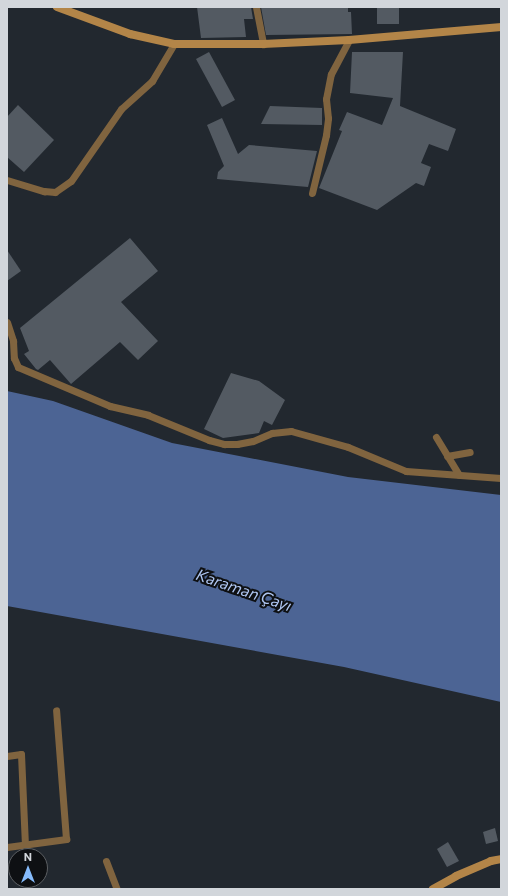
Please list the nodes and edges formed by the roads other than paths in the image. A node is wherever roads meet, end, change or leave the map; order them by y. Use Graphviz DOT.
graph roads {
  1 [pos="57,7"];
  2 [pos="256,7"];
  3 [pos="501,27"];
  4 [pos="349,40"];
  5 [pos="174,44"];
  6 [pos="263,44"];
  7 [pos="7,180"];
  8 [pos="312,193"];
  9 [pos="7,322"];
  10 [pos="436,437"];
  11 [pos="470,452"];
  12 [pos="447,456"];
  13 [pos="459,474"];
  14 [pos="501,478"];
  15 [pos="56,710"];
  16 [pos="7,756"];
  17 [pos="24,844"];
  18 [pos="7,847"];
  19 [pos="501,859"];
  20 [pos="106,861"];
  21 [pos="118,889"];
  22 [pos="433,889"];
  1 -- 5 [label="street"];
  2 -- 6 [label="street"];
  3 -- 4 [label="street"];
  4 -- 6 [label="street"];
  4 -- 8 [label="street"];
  5 -- 6 [label="street"];
  5 -- 7 [label="street"];
  9 -- 13 [label="street"];
  10 -- 12 [label="street"];
  11 -- 12 [label="street"];
  12 -- 13 [label="street"];
  13 -- 14 [label="street"];
  15 -- 17 [label="street"];
  16 -- 17 [label="street"];
  17 -- 18 [label="street"];
  19 -- 22 [label="street"];
  20 -- 21 [label="street"];
}
